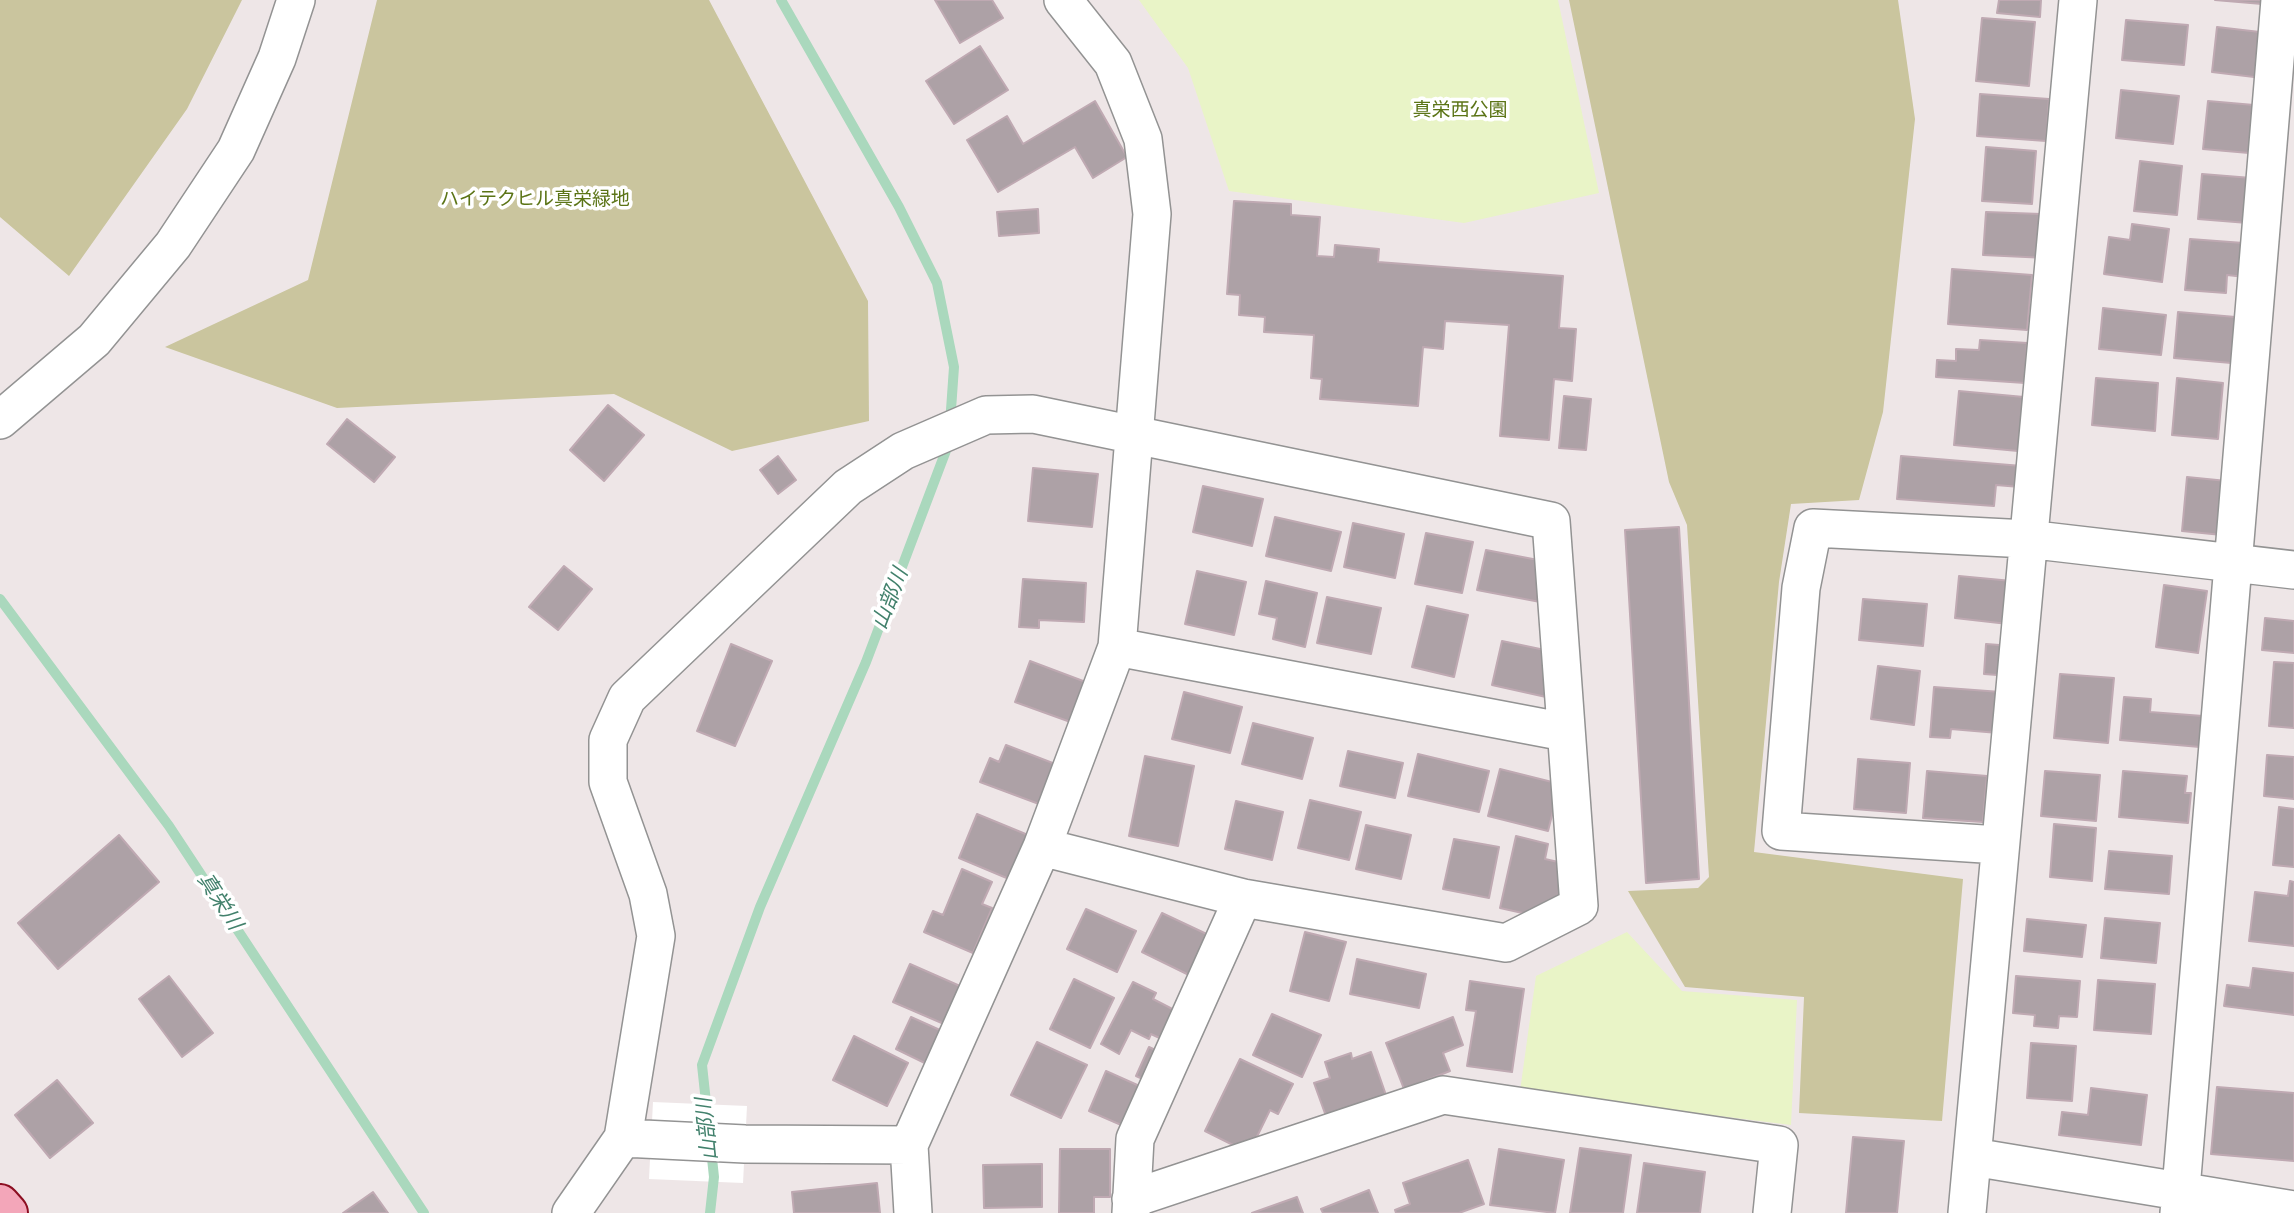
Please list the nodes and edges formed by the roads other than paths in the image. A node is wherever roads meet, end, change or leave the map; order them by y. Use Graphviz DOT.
graph roads {
  1 [pos="296,0"];
  2 [pos="1063,0"];
  3 [pos="2078,0"];
  4 [pos="2280,0"];
  5 [pos="0,420"];
  6 [pos="1135,436"];
  7 [pos="2027,539"];
  8 [pos="2231,563"];
  9 [pos="2294,570"];
  10 [pos="1117,647"];
  11 [pos="1565,732"];
  12 [pos="1999,845"];
  13 [pos="1042,847"];
  14 [pos="1244,898"];
  15 [pos="637,1139"];
  16 [pos="909,1145"];
  17 [pos="1973,1157"];
  18 [pos="2180,1201"];
  19 [pos="0,1204"];
  20 [pos="1131,1206"];
  21 [pos="2294,1210"];
  22 [pos="8,1213"];
  23 [pos="571,1213"];
  24 [pos="913,1213"];
  25 [pos="1772,1213"];
  26 [pos="1968,1213"];
  1 -- 5 [label="street"];
  2 -- 6 [label="street"];
  3 -- 7 [label="street"];
  4 -- 8 [label="street"];
  6 -- 10 [label="street"];
  6 -- 11 [label="street"];
  6 -- 15 [label="street"];
  7 -- 8 [label="street"];
  7 -- 12 [label="street"];
  7 -- 12 [label="street"];
  8 -- 9 [label="street"];
  8 -- 18 [label="street"];
  10 -- 11 [label="street"];
  10 -- 13 [label="street"];
  11 -- 14 [label="street"];
  12 -- 17 [label="street"];
  13 -- 14 [label="street"];
  13 -- 16 [label="street"];
  14 -- 20 [label="street"];
  15 -- 16 [label="street"];
  15 -- 23 [label="street"];
  16 -- 24 [label="street"];
  17 -- 18 [label="street"];
  17 -- 26 [label="street"];
  18 -- 21 [label="street"];
  19 -- 22 [label="main road"];
  20 -- 25 [label="street"];
}
